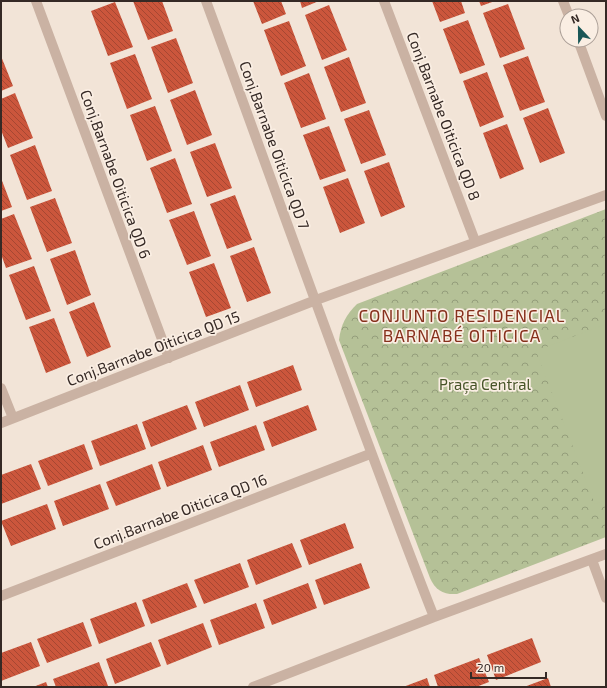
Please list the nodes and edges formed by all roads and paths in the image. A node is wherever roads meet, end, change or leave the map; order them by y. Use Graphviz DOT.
graph roads {
  1 [pos="36,1"];
  2 [pos="206,1"];
  3 [pos="384,1"];
  4 [pos="581,48"];
  5 [pos="606,116"];
  6 [pos="606,195"];
  7 [pos="475,242"];
  8 [pos="316,300"];
  9 [pos="169,358"];
  10 [pos="1,388"];
  11 [pos="13,418"];
  12 [pos="1,423"];
  13 [pos="370,454"];
  14 [pos="606,554"];
  15 [pos="592,560"];
  16 [pos="1,596"];
  17 [pos="606,598"];
  18 [pos="434,617"];
  19 [pos="253,687"];
  1 -- 9 [label="street, Conj.Barnabe Oiticica QD 6"];
  2 -- 8 [label="street, Conj.Barnabe Oiticica QD 7"];
  3 -- 7 [label="street, Conj.Barnabe Oiticica QD 8"];
  4 -- 5 [label="street"];
  6 -- 7 [label="street, Conj.Barnabe Oiticica QD 15"];
  7 -- 8 [label="street, Conj.Barnabe Oiticica QD 15"];
  8 -- 9 [label="street, Conj.Barnabe Oiticica QD 15"];
  8 -- 13 [label="street, Conj.Barnabe Oiticica QD 7"];
  9 -- 11 [label="street, Conj.Barnabe Oiticica QD 15"];
  10 -- 11 [label="street"];
  11 -- 12 [label="street, Conj.Barnabe Oiticica QD 15"];
  13 -- 16 [label="street, Conj.Barnabe Oiticica QD 16"];
  13 -- 18 [label="street, Conj.Barnabe Oiticica QD 7"];
  14 -- 15 [label="street"];
  15 -- 17 [label="street"];
  15 -- 18 [label="street"];
  18 -- 19 [label="street"];
}
